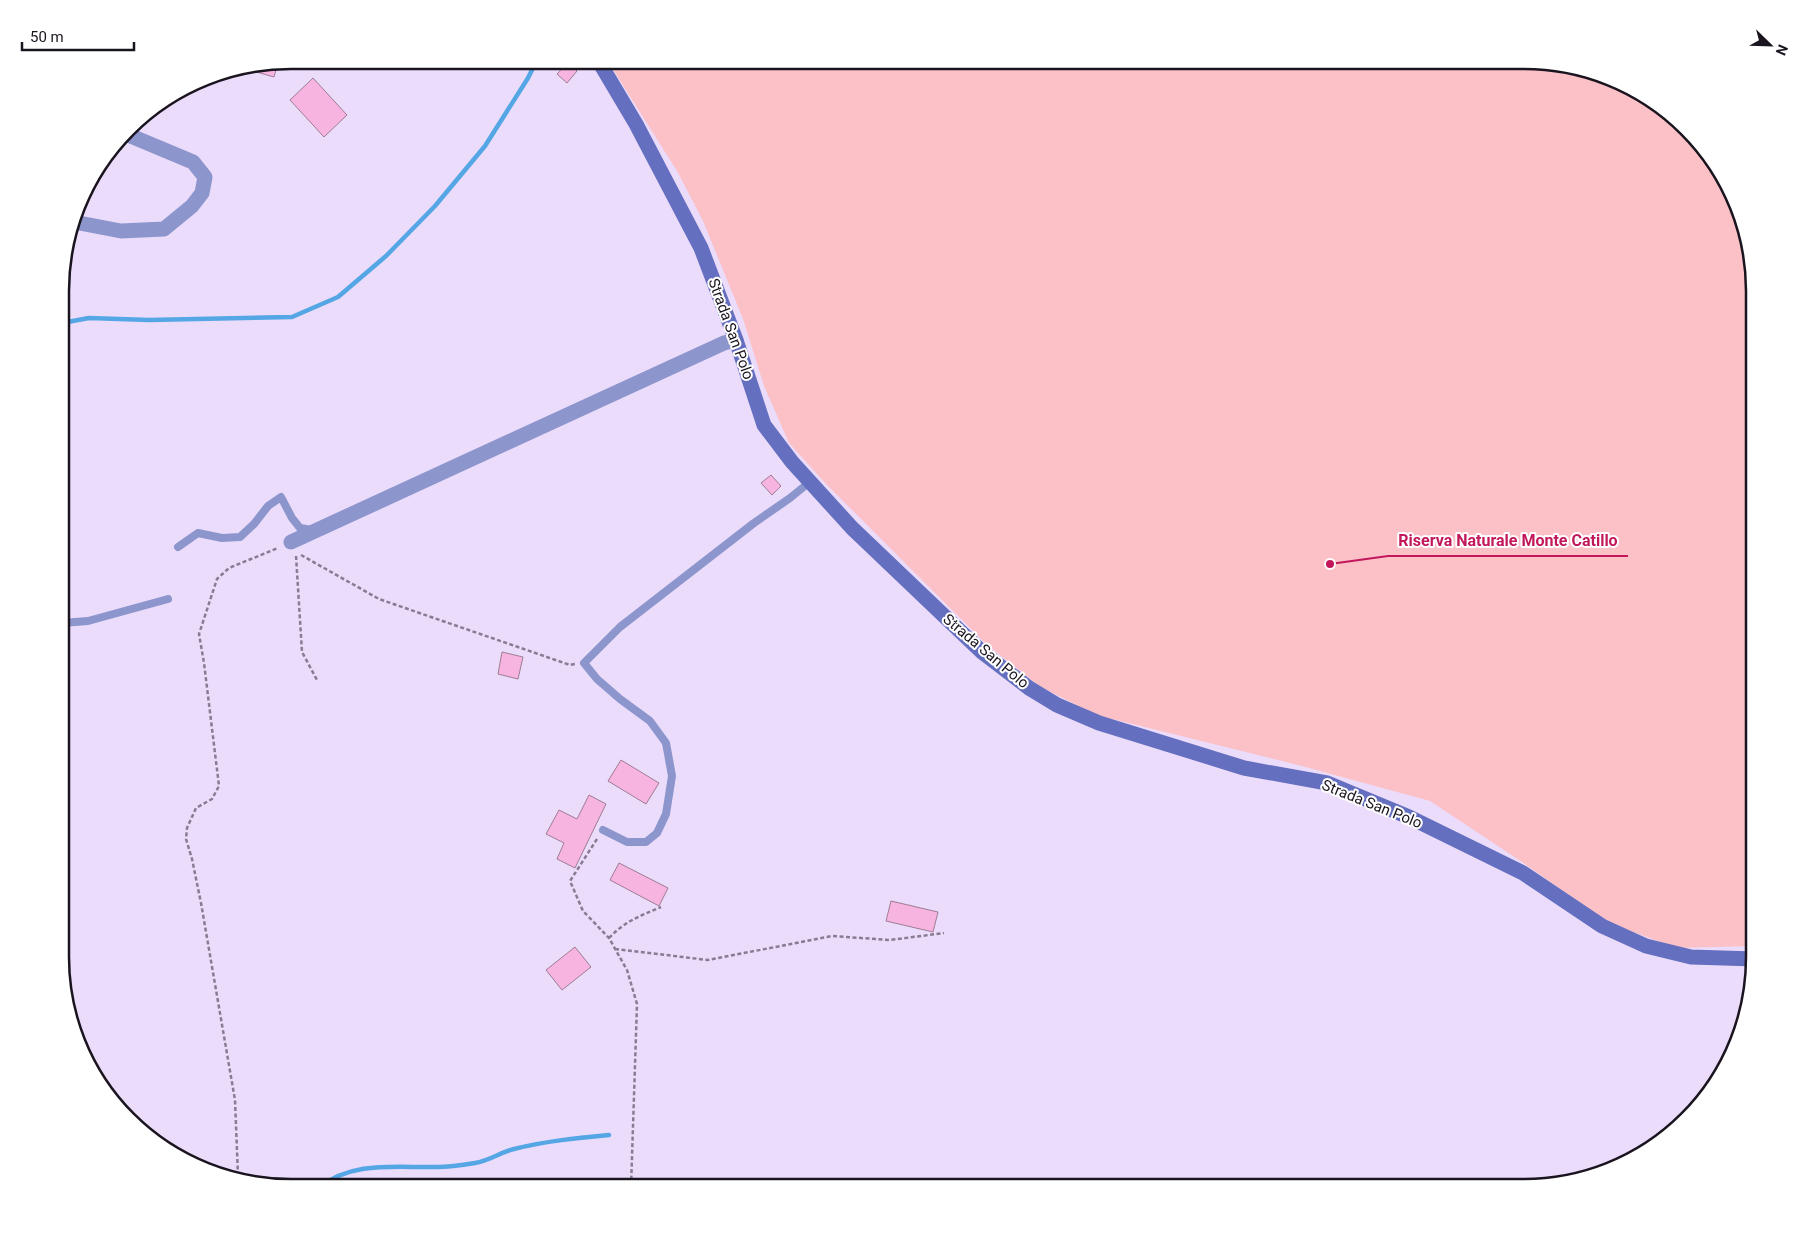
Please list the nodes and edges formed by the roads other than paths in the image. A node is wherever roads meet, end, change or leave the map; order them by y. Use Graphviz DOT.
graph roads {
  1 [pos="603,69"];
  2 [pos="132,136"];
  3 [pos="80,223"];
  4 [pos="736,340"];
  5 [pos="811,481"];
  6 [pos="314,531"];
  7 [pos="291,542"];
  8 [pos="178,547"];
  9 [pos="168,598"];
  10 [pos="69,622"];
  11 [pos="603,830"];
  12 [pos="1746,959"];
  1 -- 4 [label="street, Strada San Polo"];
  2 -- 3 [label="street"];
  4 -- 5 [label="street, Strada San Polo"];
  4 -- 6 [label="street"];
  5 -- 11 [label="lane"];
  5 -- 12 [label="street, Strada San Polo"];
  6 -- 7 [label="street"];
  6 -- 8 [label="lane"];
  9 -- 10 [label="lane"];
}
